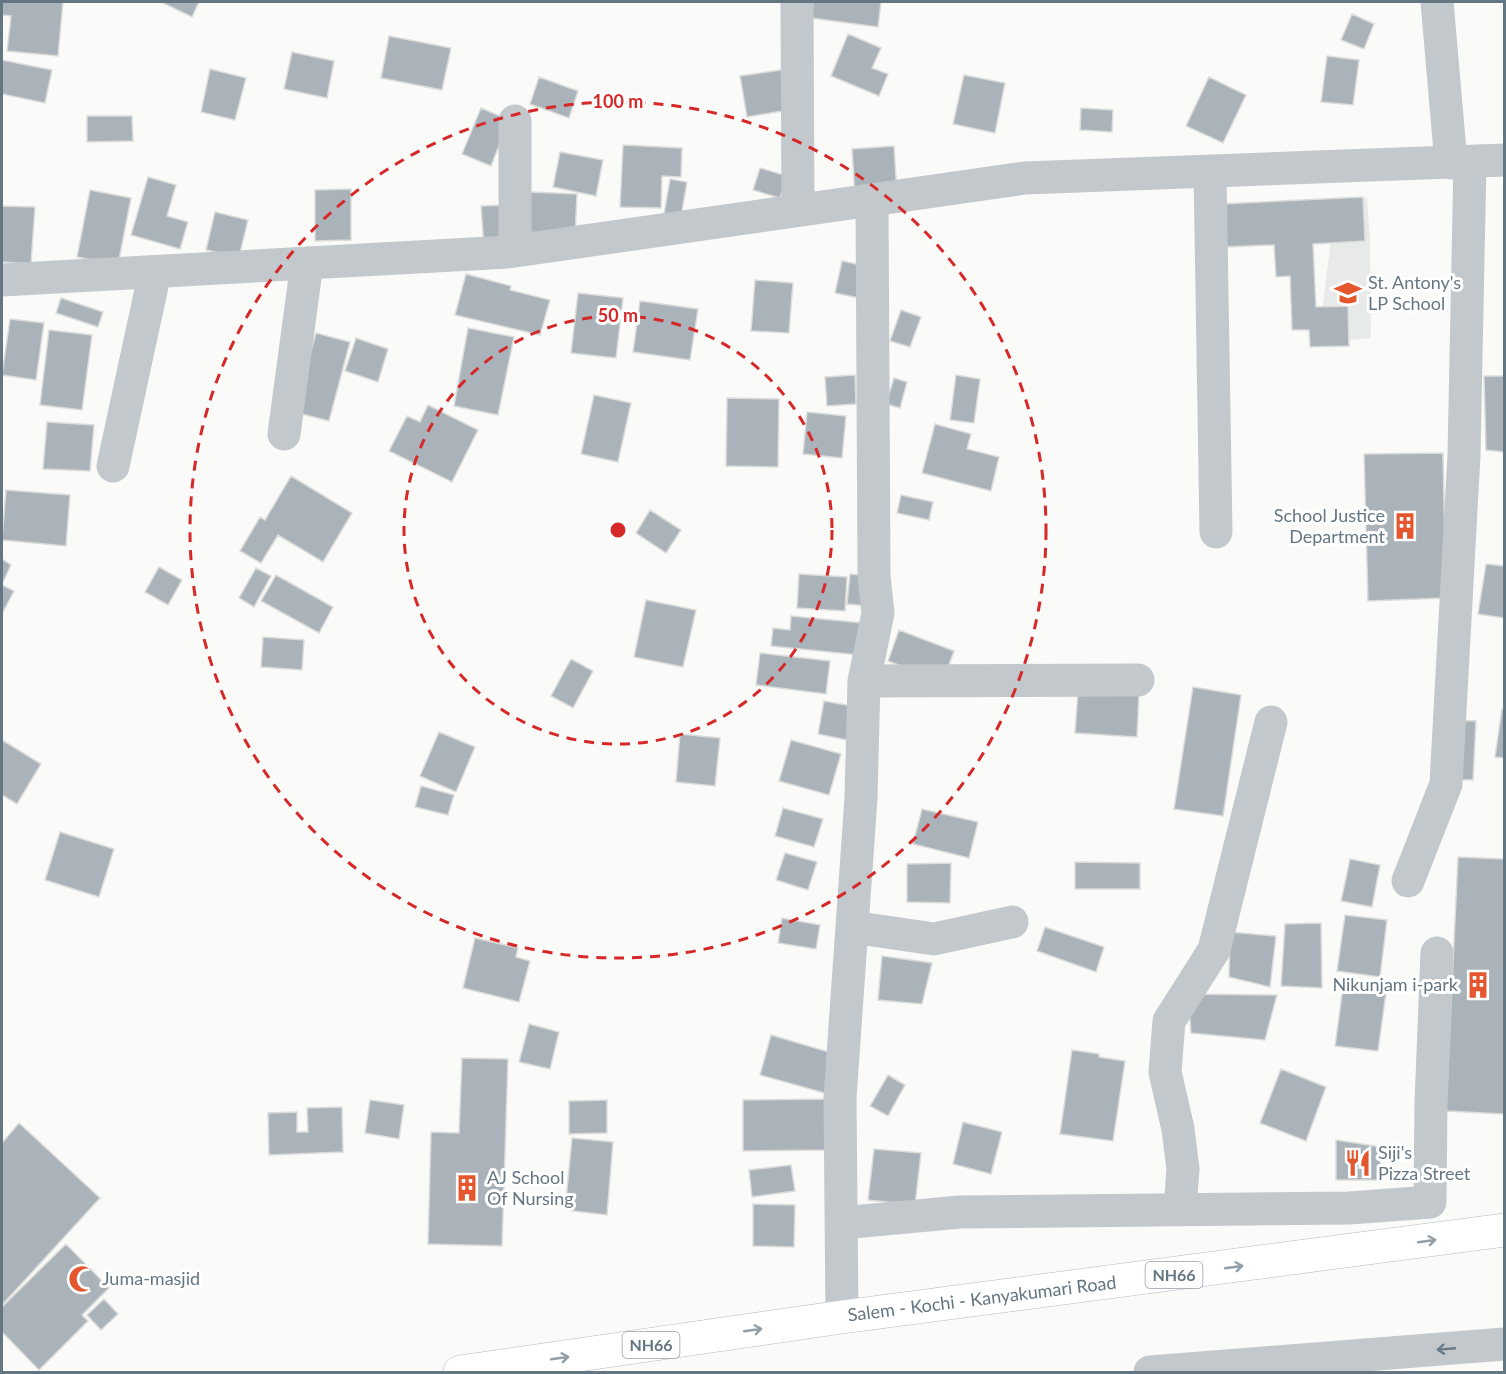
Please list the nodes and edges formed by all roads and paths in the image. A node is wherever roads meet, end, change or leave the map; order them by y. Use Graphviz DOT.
graph roads {
  1 [pos="797,2"];
  2 [pos="1437,2"];
  3 [pos="515,121"];
  4 [pos="1504,160"];
  5 [pos="1460,162"];
  6 [pos="1210,172"];
  7 [pos="872,200"];
  8 [pos="798,210"];
  9 [pos="515,251"];
  10 [pos="307,263"];
  11 [pos="155,272"];
  12 [pos="2,280"];
  13 [pos="284,434"];
  14 [pos="113,466"];
  15 [pos="1216,532"];
  16 [pos="1138,680"];
  17 [pos="864,681"];
  18 [pos="1271,722"];
  19 [pos="1408,881"];
  20 [pos="1012,922"];
  21 [pos="852,927"];
  22 [pos="1437,953"];
  23 [pos="1180,1209"];
  24 [pos="842,1223"];
  25 [pos="1504,1230"];
  26 [pos="842,1317"];
  27 [pos="1488,1354"];
  28 [pos="460,1372"];
  29 [pos="1150,1372"];
  1 -- 8 [label="street"];
  2 -- 5 [label="street"];
  3 -- 9 [label="street"];
  4 -- 5 [label="street"];
  5 -- 6 [label="street"];
  5 -- 19 [label="street"];
  6 -- 7 [label="street"];
  6 -- 15 [label="street"];
  7 -- 8 [label="street"];
  7 -- 17 [label="street"];
  8 -- 9 [label="street"];
  9 -- 10 [label="street"];
  10 -- 11 [label="street"];
  10 -- 13 [label="street"];
  11 -- 12 [label="street"];
  11 -- 14 [label="street"];
  16 -- 17 [label="street"];
  17 -- 21 [label="street"];
  18 -- 23 [label="street"];
  20 -- 21 [label="street"];
  21 -- 24 [label="street"];
  22 -- 23 [label="street"];
  23 -- 24 [label="street"];
  24 -- 26 [label="street"];
  26 -- 25 [label="highway, Salem - Kochi - Kanyakumari Road / NH66, one-way"];
  28 -- 26 [label="highway, Salem - Kochi - Kanyakumari Road / NH66, one-way"];
  27 -- 29 [label="street, one-way"];
}
